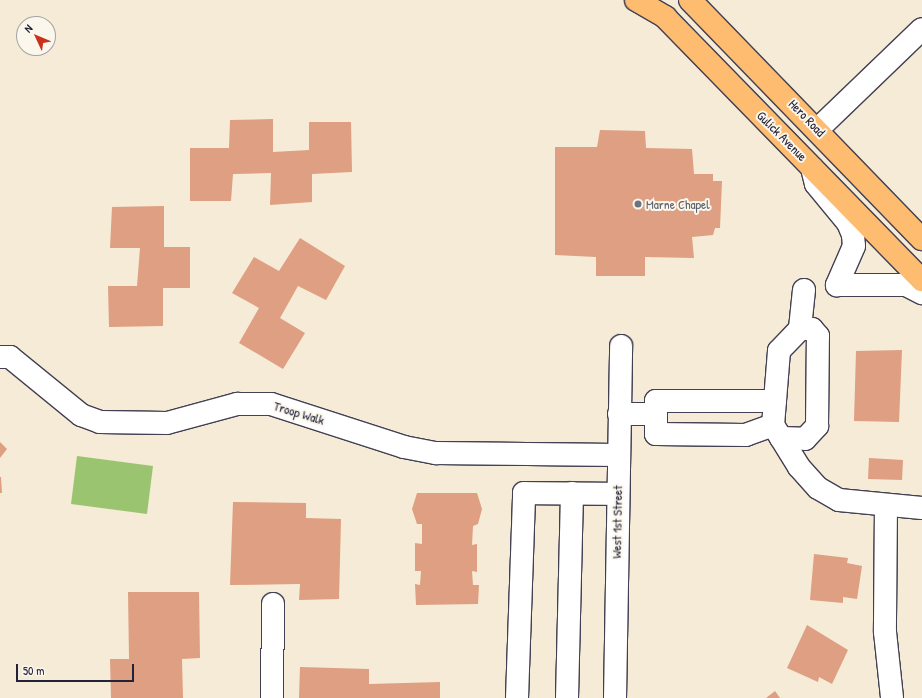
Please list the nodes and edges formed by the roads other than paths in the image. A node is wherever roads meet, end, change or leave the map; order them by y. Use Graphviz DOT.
graph roads {
  1 [pos="636,0"];
  2 [pos="690,0"];
  3 [pos="922,29"];
  4 [pos="818,129"];
  5 [pos="812,166"];
  6 [pos="922,239"];
  7 [pos="922,280"];
  8 [pos="804,290"];
  9 [pos="922,293"];
  10 [pos="800,329"];
  11 [pos="621,346"];
  12 [pos="0,357"];
  13 [pos="775,401"];
  14 [pos="619,414"];
  15 [pos="656,414"];
  16 [pos="777,432"];
  17 [pos="618,455"];
  18 [pos="572,493"];
  19 [pos="618,494"];
  20 [pos="886,505"];
  21 [pos="922,508"];
  22 [pos="273,604"];
  23 [pos="272,698"];
  24 [pos="517,698"];
  25 [pos="567,698"];
  26 [pos="615,698"];
  27 [pos="892,698"];
  1 -- 5 [label="main road, Gulick Avenue"];
  2 -- 4 [label="main road, Hero Road"];
  3 -- 4 [label="street"];
  4 -- 6 [label="main road, Hero Road"];
  5 -- 7 [label="main road, Gulick Avenue"];
  5 -- 9 [label="street"];
  8 -- 10 [label="street"];
  10 -- 13 [label="street"];
  10 -- 16 [label="street"];
  11 -- 14 [label="street, West 1st Street"];
  12 -- 17 [label="street, Troop Walk"];
  13 -- 15 [label="street"];
  13 -- 16 [label="street"];
  14 -- 15 [label="street"];
  14 -- 17 [label="street, West 1st Street"];
  15 -- 16 [label="street"];
  16 -- 20 [label="street"];
  17 -- 19 [label="street, West 1st Street"];
  18 -- 19 [label="street"];
  18 -- 24 [label="street"];
  18 -- 25 [label="street"];
  19 -- 26 [label="street, West 1st Street"];
  20 -- 21 [label="street"];
  20 -- 27 [label="street"];
  22 -- 23 [label="street"];
}
